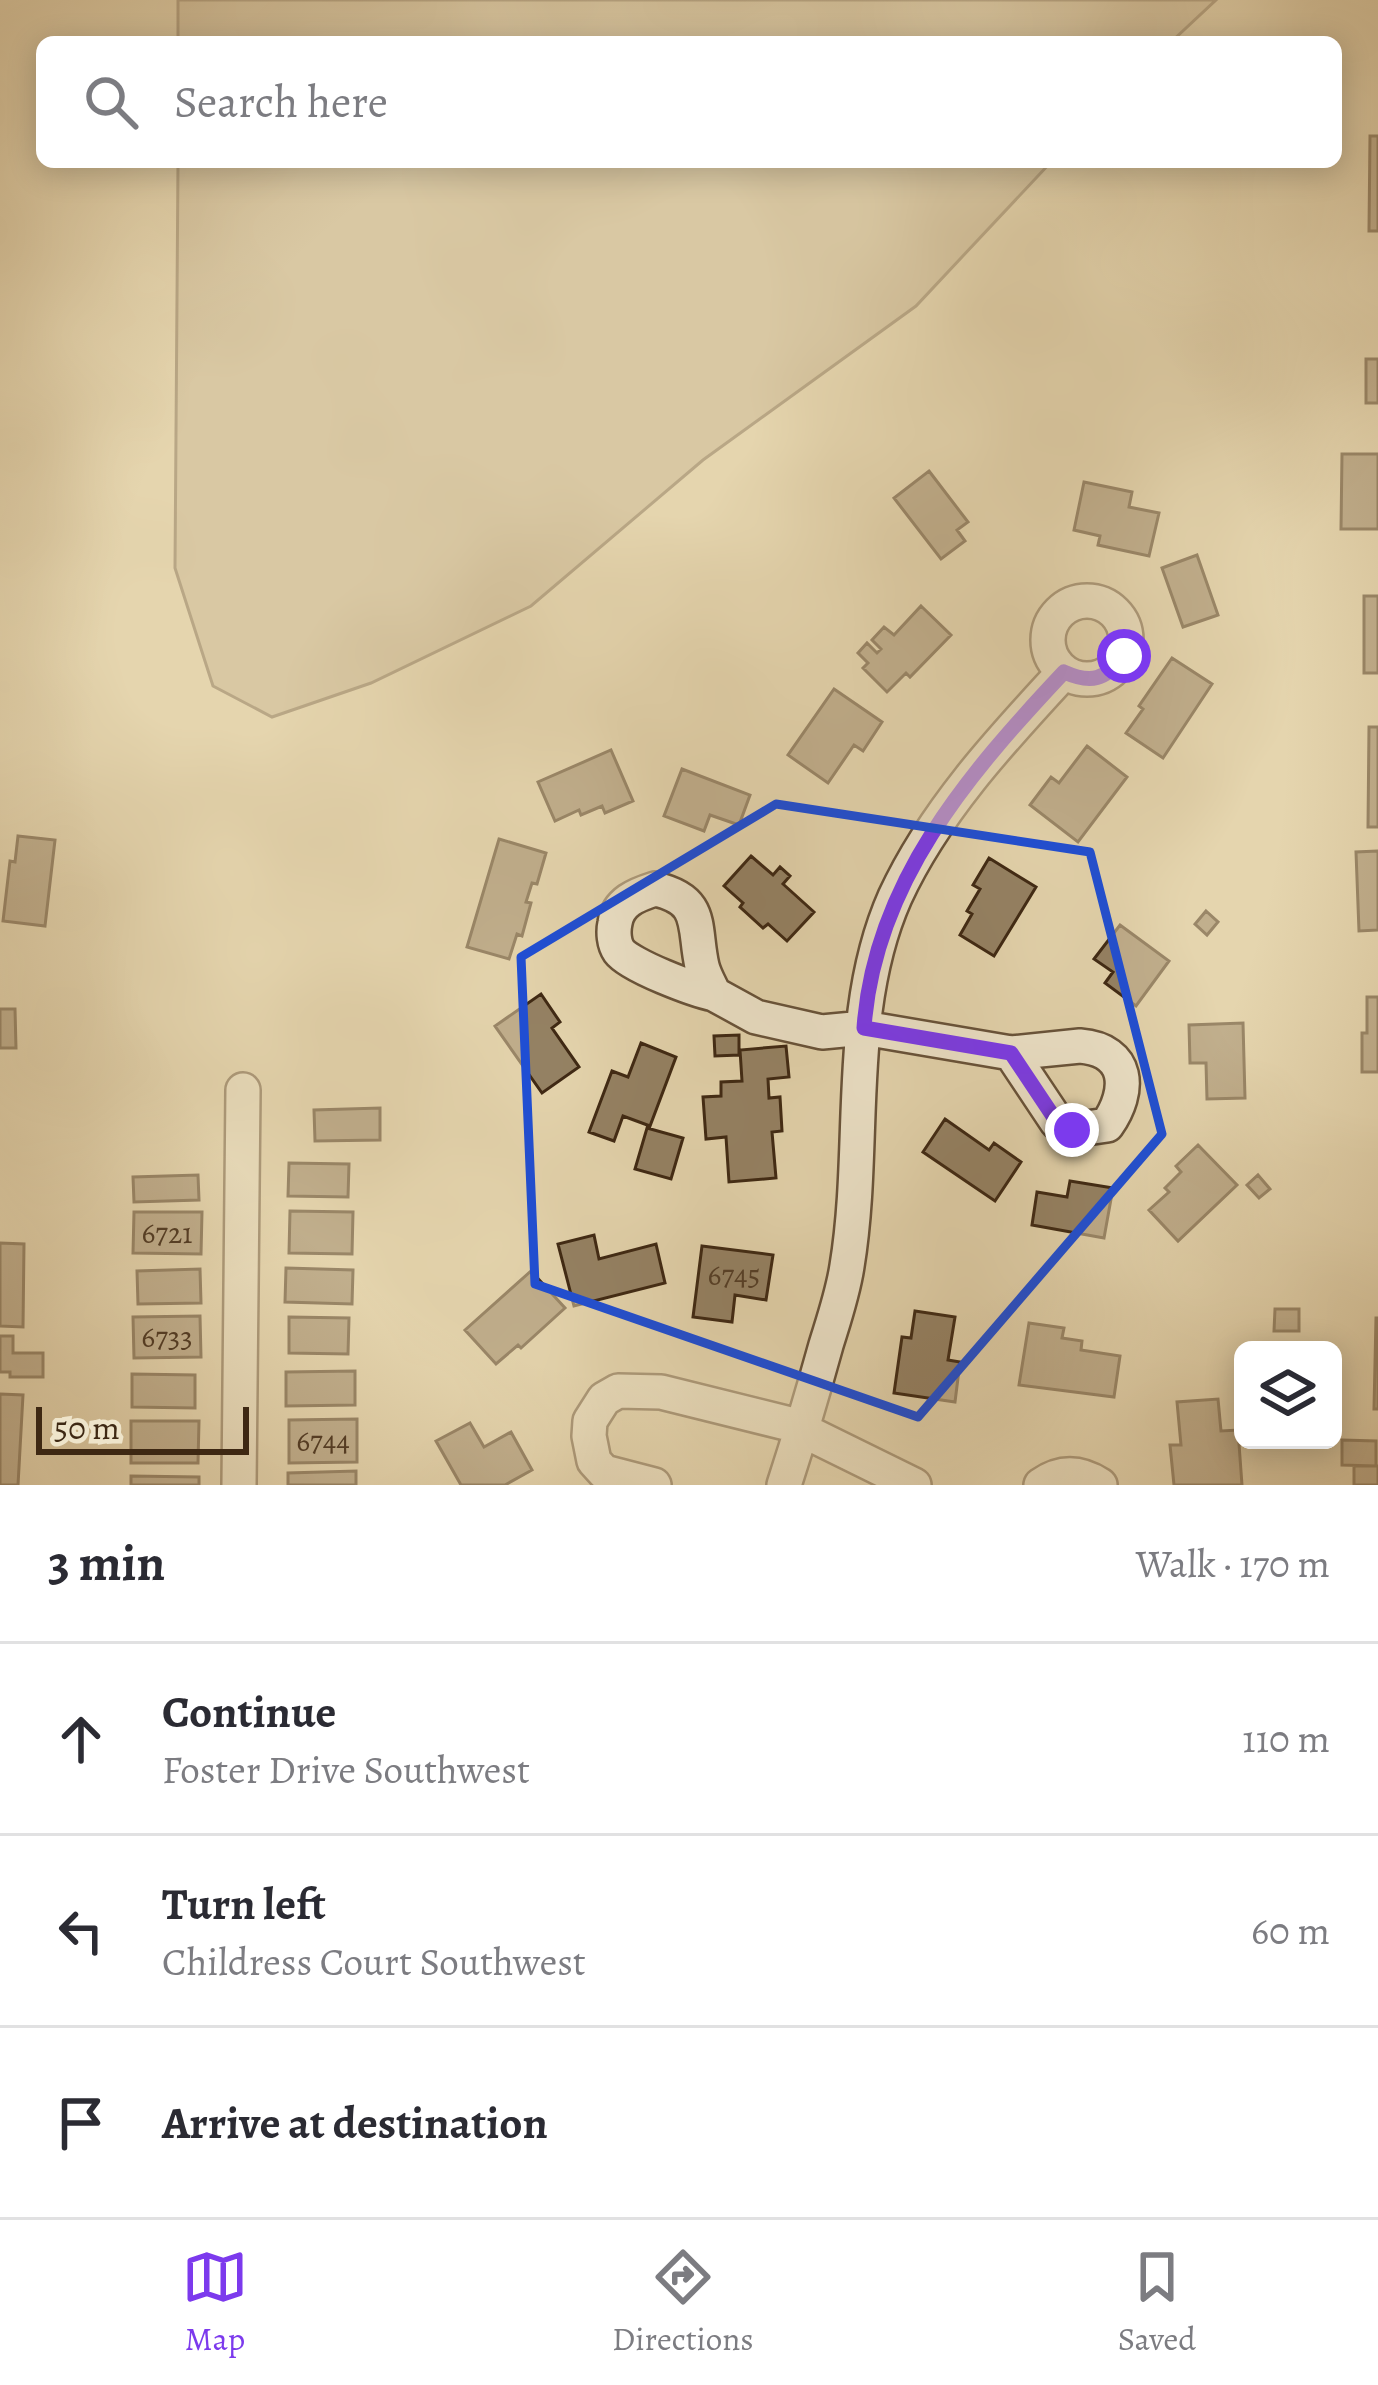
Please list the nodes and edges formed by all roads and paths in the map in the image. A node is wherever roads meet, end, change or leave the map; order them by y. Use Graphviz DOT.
graph roads {
  1 [pos="1064,672"];
  2 [pos="714,994"];
  3 [pos="864,1028"];
  4 [pos="1011,1053"];
  5 [pos="243,1090"];
  6 [pos="802,1430"];
  7 [pos="239,1485"];
  8 [pos="654,1485"];
  9 [pos="784,1485"];
  10 [pos="914,1485"];
  11 [pos="1041,1485"];
  12 [pos="1100,1485"];
  1 -- 3 [label="street"];
  2 -- 3 [label="street"];
  3 -- 4 [label="street"];
  3 -- 6 [label="street"];
  5 -- 7 [label="street"];
  6 -- 8 [label="street"];
  6 -- 9 [label="street"];
  6 -- 10 [label="street"];
  11 -- 12 [label="street"];
}
